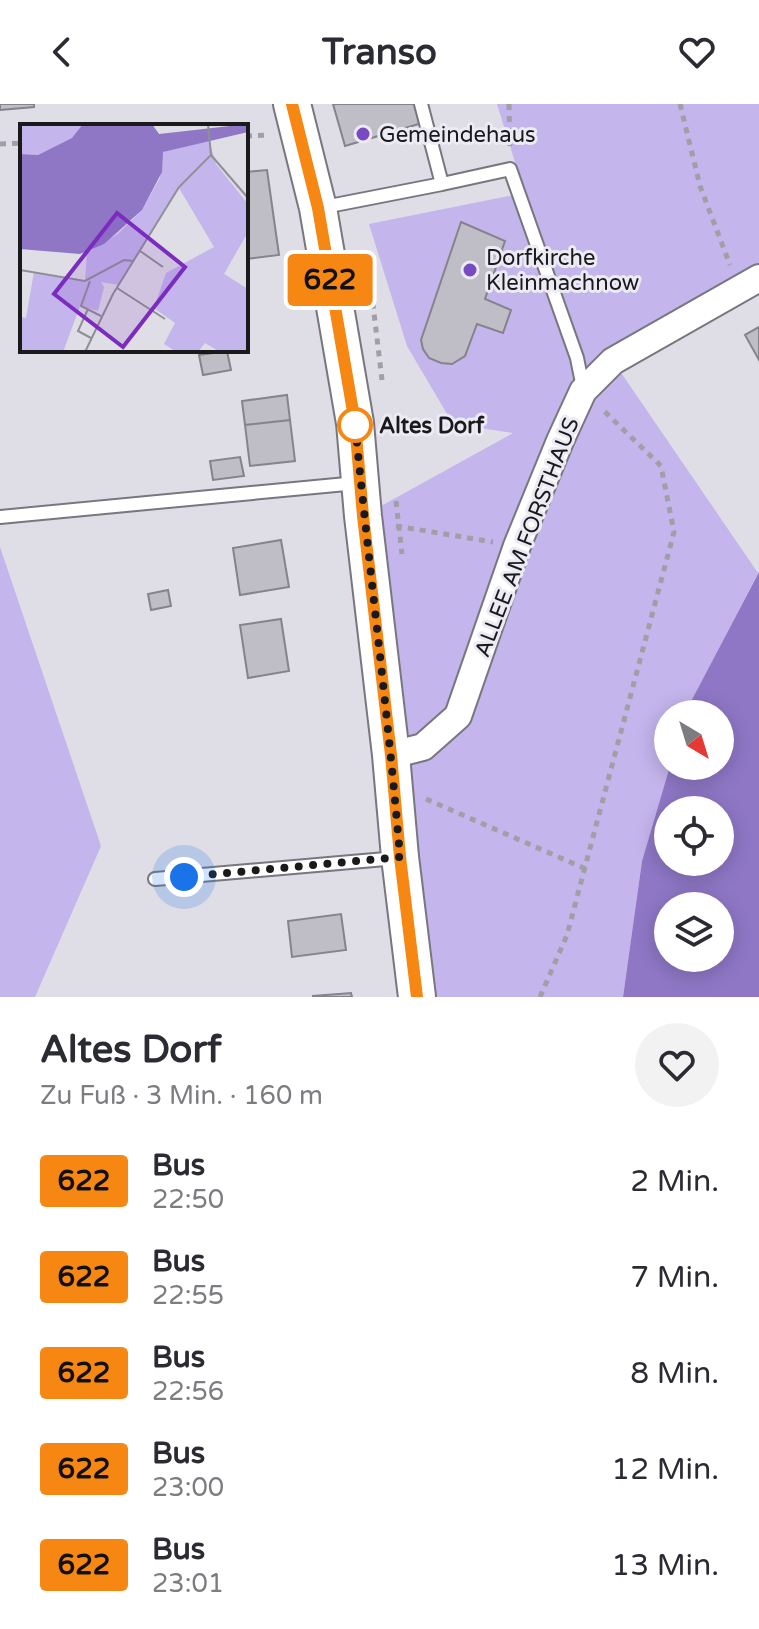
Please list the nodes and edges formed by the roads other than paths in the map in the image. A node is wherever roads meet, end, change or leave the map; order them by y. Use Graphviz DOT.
graph roads {
  1 [pos="292,104"];
  2 [pos="421,104"];
  3 [pos="442,184"];
  4 [pos="318,208"];
  5 [pos="750,283"];
  6 [pos="583,391"];
  7 [pos="362,499"];
  8 [pos="0,517"];
  9 [pos="391,755"];
  10 [pos="400,857"];
  11 [pos="155,879"];
  12 [pos="417,997"];
  1 -- 4 [label="main road"];
  2 -- 3 [label="lane"];
  3 -- 4 [label="lane"];
  3 -- 6 [label="lane"];
  4 -- 7 [label="main road"];
  5 -- 6 [label="street, ALLEE AM FORSTHAUS"];
  6 -- 9 [label="street, ALLEE AM FORSTHAUS"];
  7 -- 8 [label="lane"];
  7 -- 9 [label="main road"];
  9 -- 10 [label="main road"];
  10 -- 11 [label="lane"];
  10 -- 12 [label="main road"];
}
